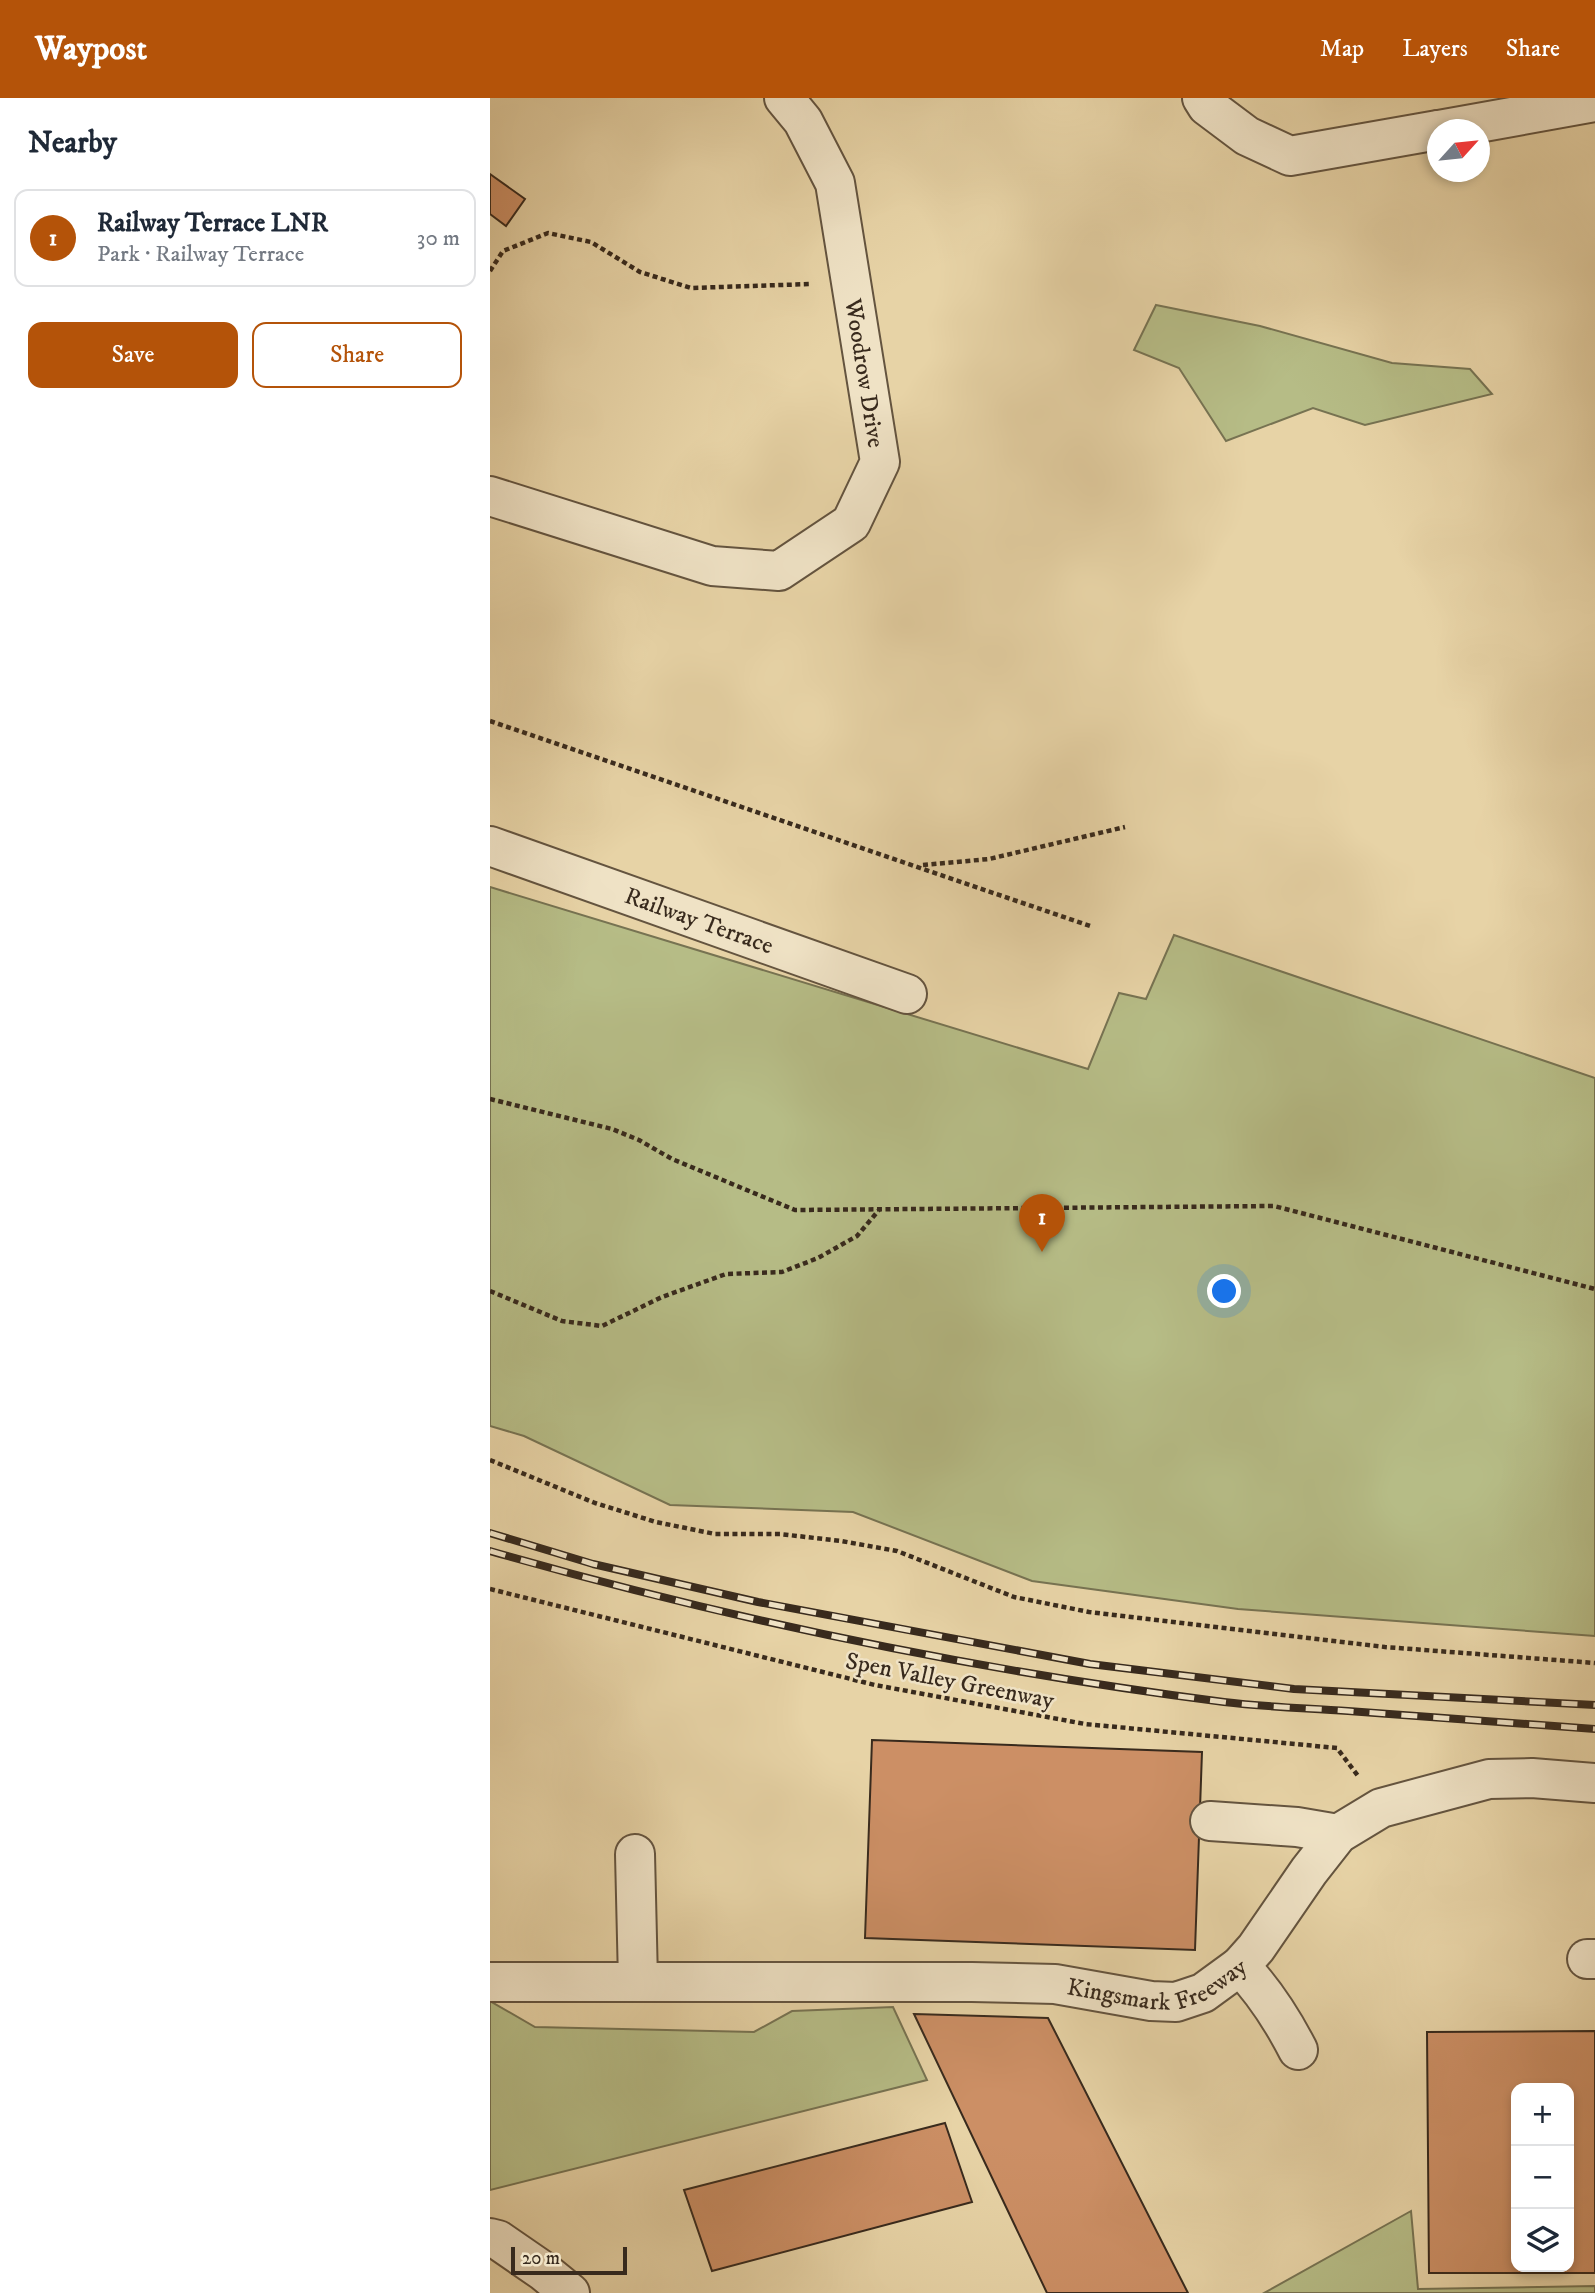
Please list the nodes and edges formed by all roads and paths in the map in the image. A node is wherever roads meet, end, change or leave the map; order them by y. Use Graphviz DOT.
graph roads {
  1 [pos="784,98"];
  2 [pos="1202,98"];
  3 [pos="1595,102"];
  4 [pos="1490,121"];
  5 [pos="1427,132"];
  6 [pos="490,271"];
  7 [pos="851,282"];
  8 [pos="490,496"];
  9 [pos="490,721"];
  10 [pos="1125,827"];
  11 [pos="490,846"];
  12 [pos="918,866"];
  13 [pos="1090,926"];
  14 [pos="908,994"];
  15 [pos="490,1099"];
  16 [pos="880,1209"];
  17 [pos="1595,1290"];
  18 [pos="490,1291"];
  19 [pos="490,1460"];
  20 [pos="490,1589"];
  21 [pos="1595,1664"];
  22 [pos="1595,1783"];
  23 [pos="1381,1808"];
  24 [pos="1210,1821"];
  25 [pos="1338,1835"];
  26 [pos="635,1854"];
  27 [pos="1240,1966"];
  28 [pos="490,1982"];
  29 [pos="638,1982"];
  30 [pos="1298,2050"];
  31 [pos="490,2238"];
  32 [pos="570,2293"];
  1 -- 7 [label="street, Woodrow Drive"];
  2 -- 5 [label="street"];
  3 -- 4 [label="street"];
  6 -- 7 [label="path"];
  7 -- 8 [label="street, Woodrow Drive"];
  9 -- 12 [label="path"];
  10 -- 12 [label="path"];
  11 -- 14 [label="street, Railway Terrace"];
  12 -- 13 [label="path"];
  15 -- 16 [label="path"];
  16 -- 17 [label="path"];
  16 -- 18 [label="path"];
  19 -- 21 [label="path"];
  20 -- 23 [label="path, Spen Valley Greenway"];
  22 -- 23 [label="street, Kingsmark Freeway"];
  23 -- 25 [label="street, Kingsmark Freeway"];
  24 -- 25 [label="street"];
  25 -- 27 [label="street, Kingsmark Freeway"];
  26 -- 29 [label="street"];
  27 -- 29 [label="street, Kingsmark Freeway"];
  27 -- 30 [label="street"];
  28 -- 29 [label="street, Kingsmark Freeway"];
  31 -- 32 [label="street"];
}
